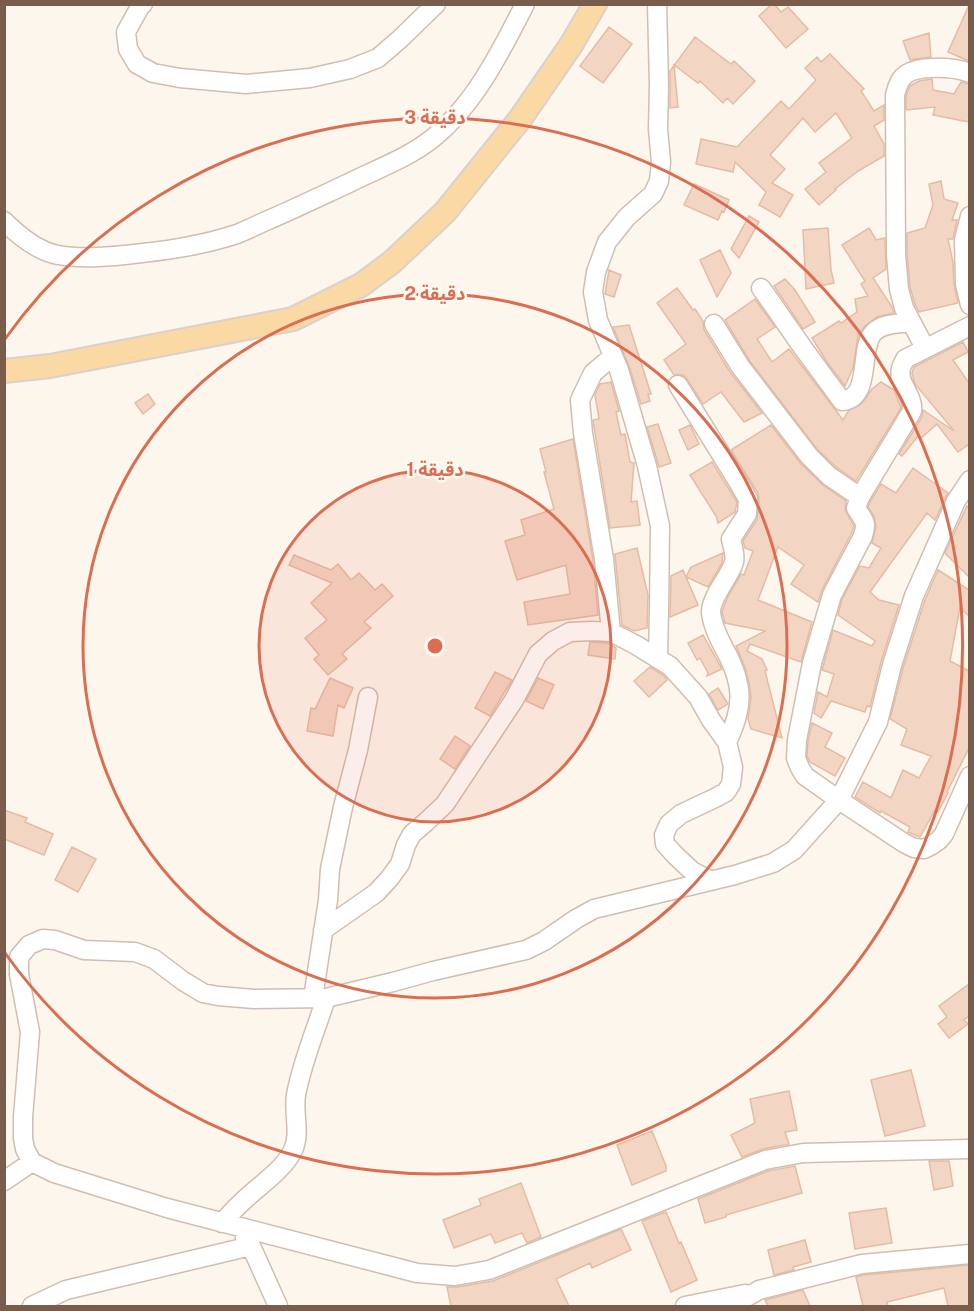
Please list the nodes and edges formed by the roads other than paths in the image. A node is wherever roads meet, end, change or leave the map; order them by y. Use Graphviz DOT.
graph roads {
  1 [pos="143,4"];
  2 [pos="436,4"];
  3 [pos="525,4"];
  4 [pos="595,4"];
  5 [pos="657,4"];
  6 [pos="969,73"];
  7 [pos="969,216"];
  8 [pos="4,221"];
  9 [pos="761,288"];
  10 [pos="969,305"];
  11 [pos="910,322"];
  12 [pos="714,324"];
  13 [pos="969,326"];
  14 [pos="925,348"];
  15 [pos="614,359"];
  16 [pos="4,371"];
  17 [pos="678,386"];
  18 [pos="969,480"];
  19 [pos="860,497"];
  20 [pos="611,632"];
  21 [pos="658,658"];
  22 [pos="368,697"];
  23 [pos="727,742"];
  24 [pos="969,776"];
  25 [pos="839,800"];
  26 [pos="711,881"];
  27 [pos="323,930"];
  28 [pos="319,998"];
  29 [pos="969,1149"];
  30 [pos="32,1162"];
  31 [pos="4,1181"];
  32 [pos="229,1225"];
  33 [pos="251,1246"];
  34 [pos="969,1254"];
  35 [pos="759,1290"];
  36 [pos="32,1306"];
  37 [pos="278,1306"];
  38 [pos="685,1306"];
  39 [pos="731,1306"];
  1 -- 2 [label="street"];
  3 -- 8 [label="street"];
  4 -- 16 [label="main road"];
  5 -- 15 [label="street"];
  6 -- 11 [label="street"];
  7 -- 10 [label="street"];
  9 -- 11 [label="street"];
  11 -- 14 [label="street"];
  12 -- 19 [label="street"];
  13 -- 14 [label="street"];
  14 -- 19 [label="street"];
  15 -- 20 [label="street"];
  15 -- 21 [label="street"];
  17 -- 23 [label="street"];
  18 -- 25 [label="street"];
  19 -- 25 [label="street"];
  20 -- 21 [label="street"];
  20 -- 27 [label="street"];
  21 -- 23 [label="street"];
  22 -- 27 [label="street"];
  23 -- 26 [label="street"];
  24 -- 25 [label="street"];
  25 -- 26 [label="street"];
  26 -- 28 [label="street"];
  27 -- 28 [label="street"];
  28 -- 30 [label="street"];
  28 -- 32 [label="street"];
  29 -- 32 [label="street"];
  30 -- 31 [label="street"];
  30 -- 32 [label="street"];
  32 -- 33 [label="street"];
  33 -- 36 [label="street"];
  33 -- 37 [label="street"];
  34 -- 35 [label="street"];
  35 -- 38 [label="street"];
  35 -- 39 [label="street"];
}
